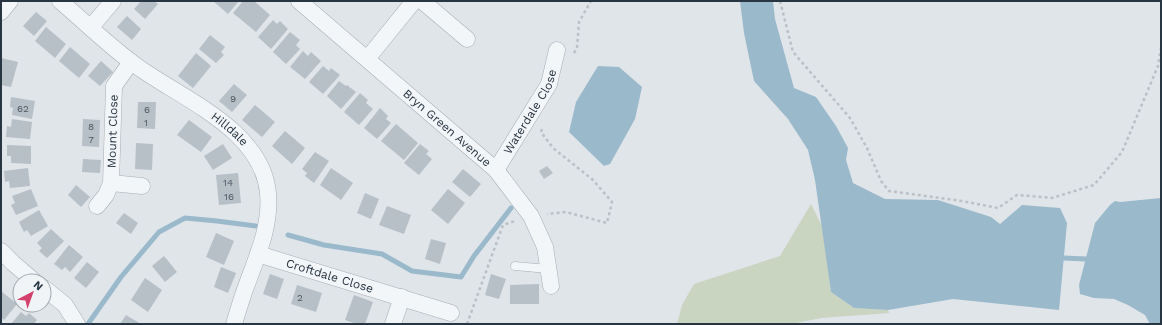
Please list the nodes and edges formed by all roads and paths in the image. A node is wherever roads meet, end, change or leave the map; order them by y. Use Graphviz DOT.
graph roads {
  1 [pos="10,1"];
  2 [pos="60,1"];
  3 [pos="113,1"];
  4 [pos="299,1"];
  5 [pos="414,1"];
  6 [pos="422,1"];
  7 [pos="591,1"];
  8 [pos="780,1"];
  9 [pos="1,12"];
  10 [pos="91,27"];
  11 [pos="467,39"];
  12 [pos="1161,48"];
  13 [pos="557,50"];
  14 [pos="573,54"];
  15 [pos="367,59"];
  16 [pos="131,62"];
  17 [pos="542,125"];
  18 [pos="496,170"];
  19 [pos="111,183"];
  20 [pos="142,186"];
  21 [pos="97,206"];
  22 [pos="531,216"];
  23 [pos="1,251"];
  24 [pos="258,254"];
  25 [pos="515,266"];
  26 [pos="548,269"];
  27 [pos="24,273"];
  28 [pos="550,286"];
  29 [pos="52,294"];
  30 [pos="402,297"];
  31 [pos="451,313"];
  32 [pos="77,324"];
  33 [pos="234,324"];
  34 [pos="393,324"];
  35 [pos="467,324"];
  1 -- 9 [label="street"];
  2 -- 10 [label="street, Hilldale"];
  3 -- 10 [label="street"];
  4 -- 15 [label="street, Bryn Green Avenue"];
  5 -- 15 [label="street"];
  6 -- 11 [label="street"];
  7 -- 14 [label="path"];
  8 -- 12 [label="path"];
  10 -- 16 [label="street, Hilldale"];
  13 -- 18 [label="street, Waterdale Close"];
  15 -- 18 [label="street, Bryn Green Avenue"];
  16 -- 19 [label="street, Mount Close"];
  16 -- 24 [label="street, Hilldale"];
  17 -- 22 [label="path"];
  18 -- 22 [label="street, Bryn Green Avenue"];
  19 -- 20 [label="street, Mount Close"];
  19 -- 21 [label="street, Mount Close"];
  22 -- 26 [label="street, Bryn Green Avenue"];
  22 -- 35 [label="path"];
  23 -- 27 [label="street"];
  24 -- 30 [label="street, Croftdale Close"];
  24 -- 33 [label="street, Hilldale"];
  25 -- 26 [label="lane"];
  26 -- 28 [label="street, Bryn Green Avenue"];
  29 -- 32 [label="street"];
  30 -- 31 [label="street, Croftdale Close"];
  30 -- 34 [label="street"];
}
